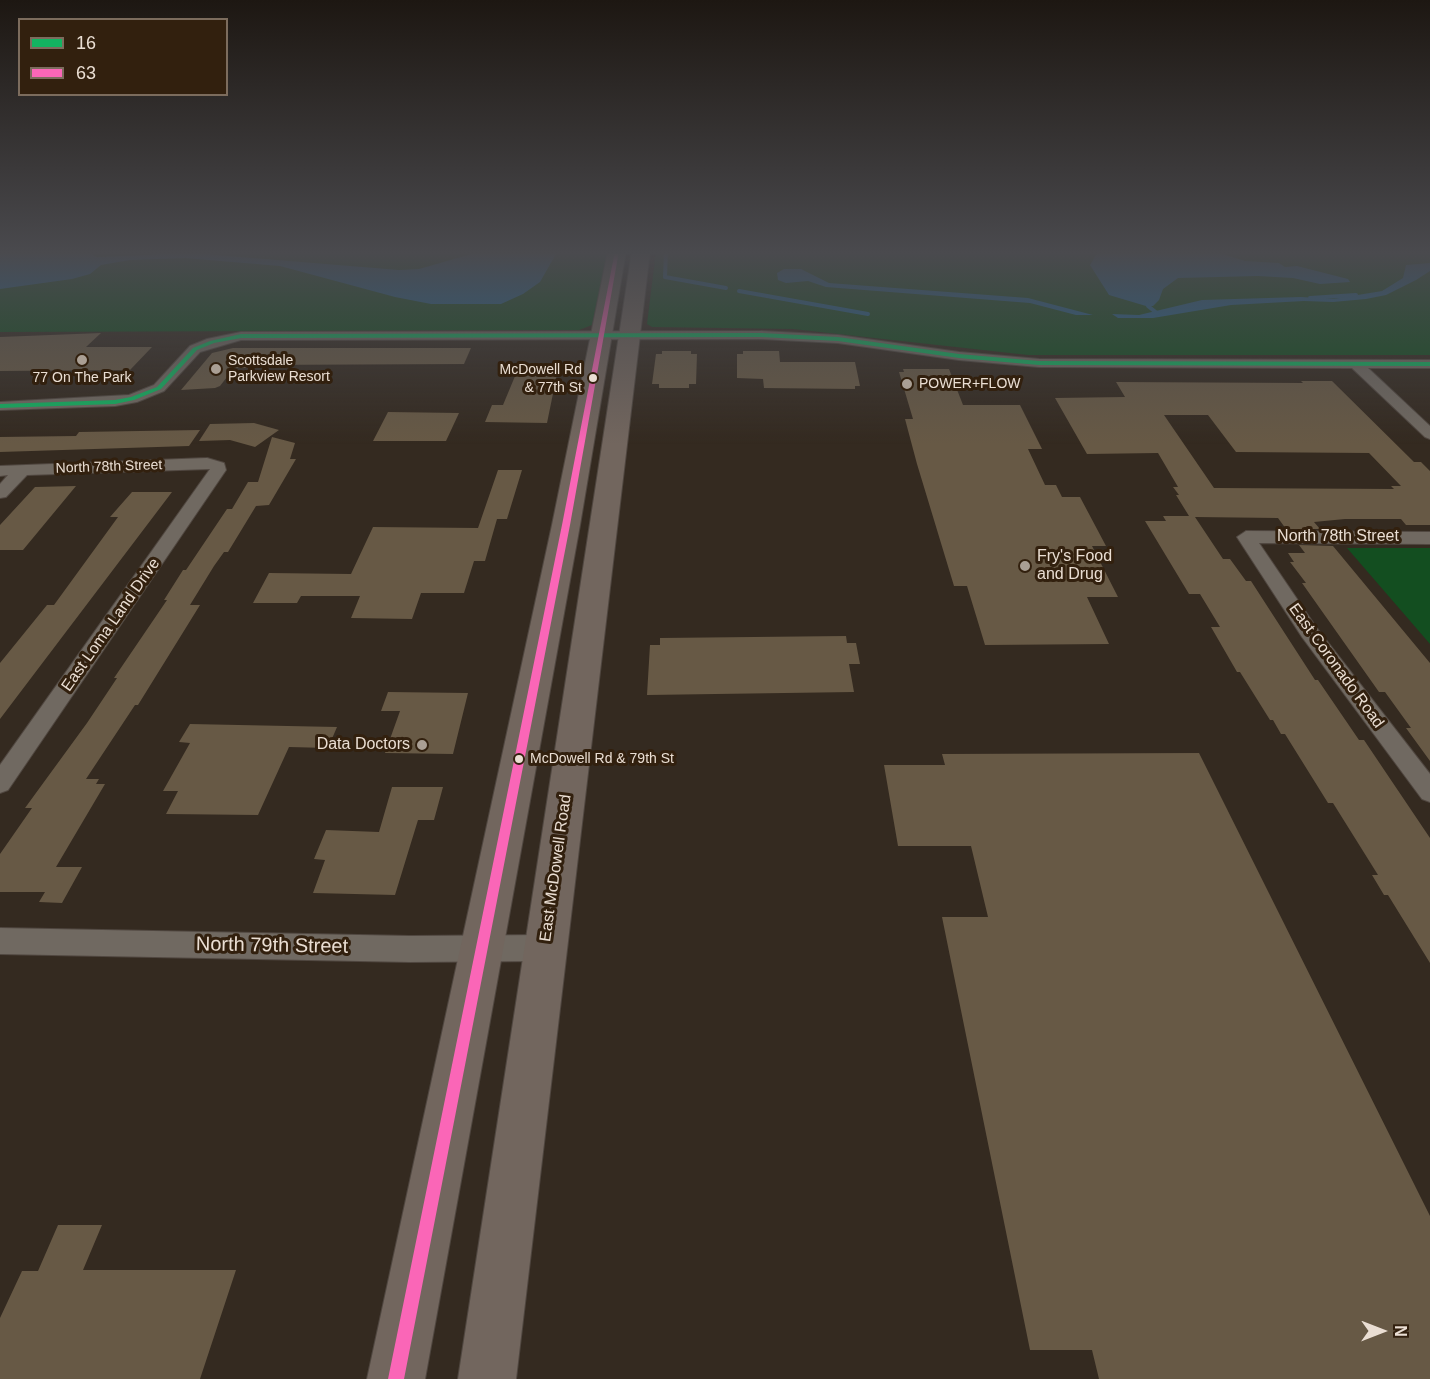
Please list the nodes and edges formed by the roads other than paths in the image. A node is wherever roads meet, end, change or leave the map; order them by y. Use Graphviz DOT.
graph roads {
  1 [pos="614,315"];
  2 [pos="623,315"];
  3 [pos="615,335"];
  4 [pos="1356,364"];
  5 [pos="1430,364"];
  6 [pos="0,406"];
  7 [pos="1430,434"];
  8 [pos="218,466"];
  9 [pos="23,470"];
  10 [pos="0,471"];
  11 [pos="0,493"];
  12 [pos="1246,537"];
  13 [pos="1430,538"];
  14 [pos="0,783"];
  15 [pos="1430,792"];
  16 [pos="0,940"];
  17 [pos="544,948"];
  18 [pos="480,949"];
  19 [pos="396,1379"];
  20 [pos="487,1379"];
  1 -- 3 [label="main road, East McDowell Road"];
  2 -- 3 [label="main road, East McDowell Road"];
  3 -- 4 [label="street"];
  3 -- 6 [label="street"];
  3 -- 17 [label="main road, East McDowell Road"];
  3 -- 18 [label="main road, East McDowell Road"];
  4 -- 5 [label="street"];
  4 -- 7 [label="street"];
  8 -- 9 [label="street, North 78th Street"];
  8 -- 14 [label="street, East Loma Land Drive"];
  9 -- 10 [label="street, North 78th Street"];
  9 -- 11 [label="street"];
  12 -- 13 [label="street, North 78th Street"];
  12 -- 15 [label="street, East Coronado Road"];
  16 -- 18 [label="street, North 79th Street"];
  17 -- 18 [label="street, North 79th Street"];
  17 -- 20 [label="main road, East McDowell Road"];
  18 -- 19 [label="main road, East McDowell Road"];
}
